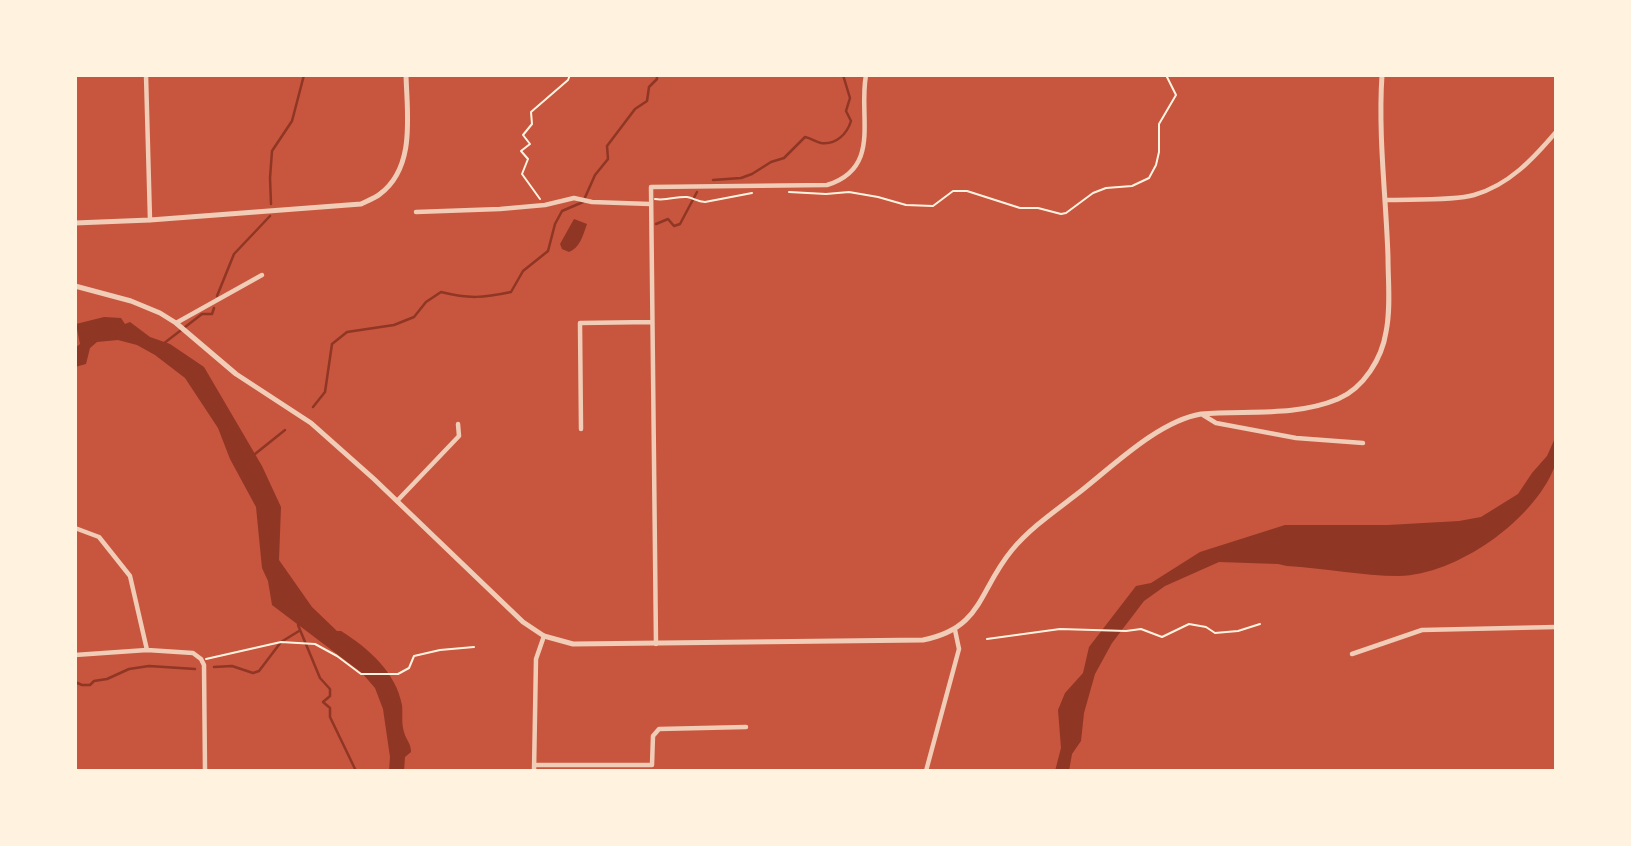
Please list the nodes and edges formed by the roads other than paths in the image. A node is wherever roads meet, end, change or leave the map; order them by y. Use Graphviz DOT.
graph roads {
  1 [pos="146,75"];
  2 [pos="406,75"];
  3 [pos="866,75"];
  4 [pos="1382,75"];
  5 [pos="1556,132"];
  6 [pos="650,201"];
  7 [pos="1386,201"];
  8 [pos="416,212"];
  9 [pos="150,220"];
  10 [pos="75,223"];
  11 [pos="262,275"];
  12 [pos="75,286"];
  13 [pos="651,322"];
  14 [pos="177,324"];
  15 [pos="1201,414"];
  16 [pos="458,424"];
  17 [pos="581,429"];
  18 [pos="1363,443"];
  19 [pos="397,501"];
  20 [pos="75,528"];
  21 [pos="1556,627"];
  22 [pos="955,630"];
  23 [pos="544,636"];
  24 [pos="656,644"];
  25 [pos="147,650"];
  26 [pos="1352,654"];
  27 [pos="75,655"];
  28 [pos="746,727"];
  29 [pos="534,768"];
  30 [pos="652,768"];
  31 [pos="205,771"];
  32 [pos="926,771"];
  1 -- 9 [label="street"];
  2 -- 9 [label="street"];
  3 -- 6 [label="street"];
  4 -- 7 [label="street"];
  5 -- 7 [label="street"];
  6 -- 8 [label="street"];
  6 -- 13 [label="street"];
  7 -- 15 [label="street"];
  9 -- 10 [label="street"];
  11 -- 14 [label="street"];
  12 -- 14 [label="street"];
  13 -- 17 [label="street"];
  13 -- 24 [label="street"];
  14 -- 19 [label="street"];
  15 -- 18 [label="street"];
  15 -- 22 [label="street"];
  16 -- 19 [label="street"];
  19 -- 23 [label="street"];
  20 -- 25 [label="street"];
  21 -- 26 [label="street"];
  22 -- 24 [label="street"];
  22 -- 32 [label="street"];
  23 -- 24 [label="street"];
  23 -- 29 [label="street"];
  25 -- 27 [label="street"];
  25 -- 31 [label="street"];
  28 -- 30 [label="street"];
  29 -- 30 [label="street"];
}
